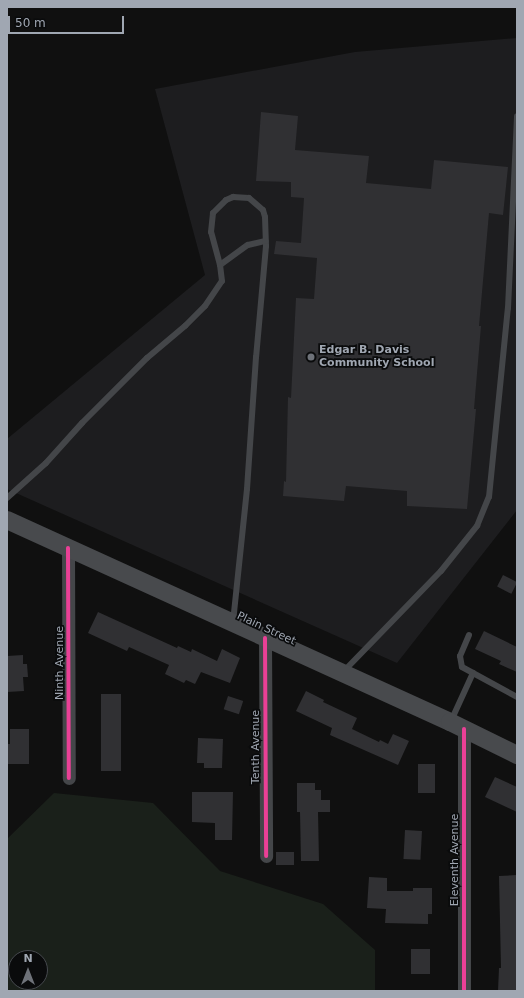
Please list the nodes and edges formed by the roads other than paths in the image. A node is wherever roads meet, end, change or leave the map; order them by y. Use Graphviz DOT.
graph roads {
  1 [pos="517,116"];
  2 [pos="266,241"];
  3 [pos="220,265"];
  4 [pos="7,498"];
  5 [pos="7,520"];
  6 [pos="68,548"];
  7 [pos="233,624"];
  8 [pos="470,635"];
  9 [pos="265,638"];
  10 [pos="342,673"];
  11 [pos="474,673"];
  12 [pos="517,697"];
  13 [pos="457,726"];
  14 [pos="517,755"];
  15 [pos="69,778"];
  16 [pos="266,856"];
  17 [pos="464,991"];
  1 -- 10 [label="lane"];
  2 -- 3 [label="lane"];
  2 -- 3 [label="lane"];
  2 -- 7 [label="lane"];
  3 -- 4 [label="lane"];
  5 -- 6 [label="main road, Plain Street"];
  6 -- 7 [label="main road, Plain Street"];
  6 -- 15 [label="street, Ninth Avenue"];
  7 -- 9 [label="main road, Plain Street"];
  8 -- 11 [label="lane"];
  9 -- 10 [label="main road, Plain Street"];
  9 -- 16 [label="street, Tenth Avenue"];
  10 -- 13 [label="main road, Plain Street"];
  11 -- 12 [label="lane"];
  11 -- 13 [label="lane"];
  13 -- 14 [label="main road, Plain Street"];
  13 -- 17 [label="street, Eleventh Avenue"];
}
